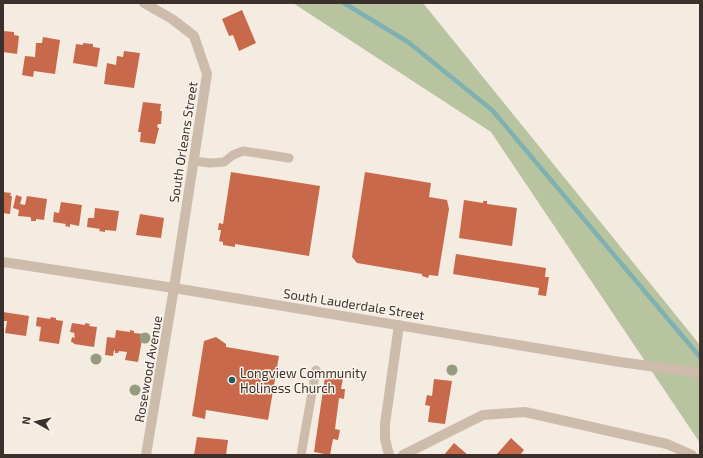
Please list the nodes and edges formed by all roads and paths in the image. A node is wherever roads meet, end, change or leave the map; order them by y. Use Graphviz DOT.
graph roads {
  1 [pos="144,3"];
  2 [pos="288,158"];
  3 [pos="194,162"];
  4 [pos="3,262"];
  5 [pos="174,288"];
  6 [pos="399,325"];
  7 [pos="316,370"];
  8 [pos="700,373"];
  9 [pos="146,455"];
  10 [pos="302,455"];
  11 [pos="389,455"];
  12 [pos="404,455"];
  13 [pos="692,455"];
  1 -- 3 [label="street, South Orleans Street"];
  2 -- 3 [label="lane"];
  3 -- 5 [label="street, South Orleans Street"];
  4 -- 5 [label="street, South Lauderdale Street"];
  5 -- 6 [label="street, South Lauderdale Street"];
  5 -- 9 [label="street, Rosewood Avenue"];
  6 -- 8 [label="street, South Lauderdale Street"];
  6 -- 11 [label="street"];
  7 -- 10 [label="lane"];
  12 -- 13 [label="street"];
}
